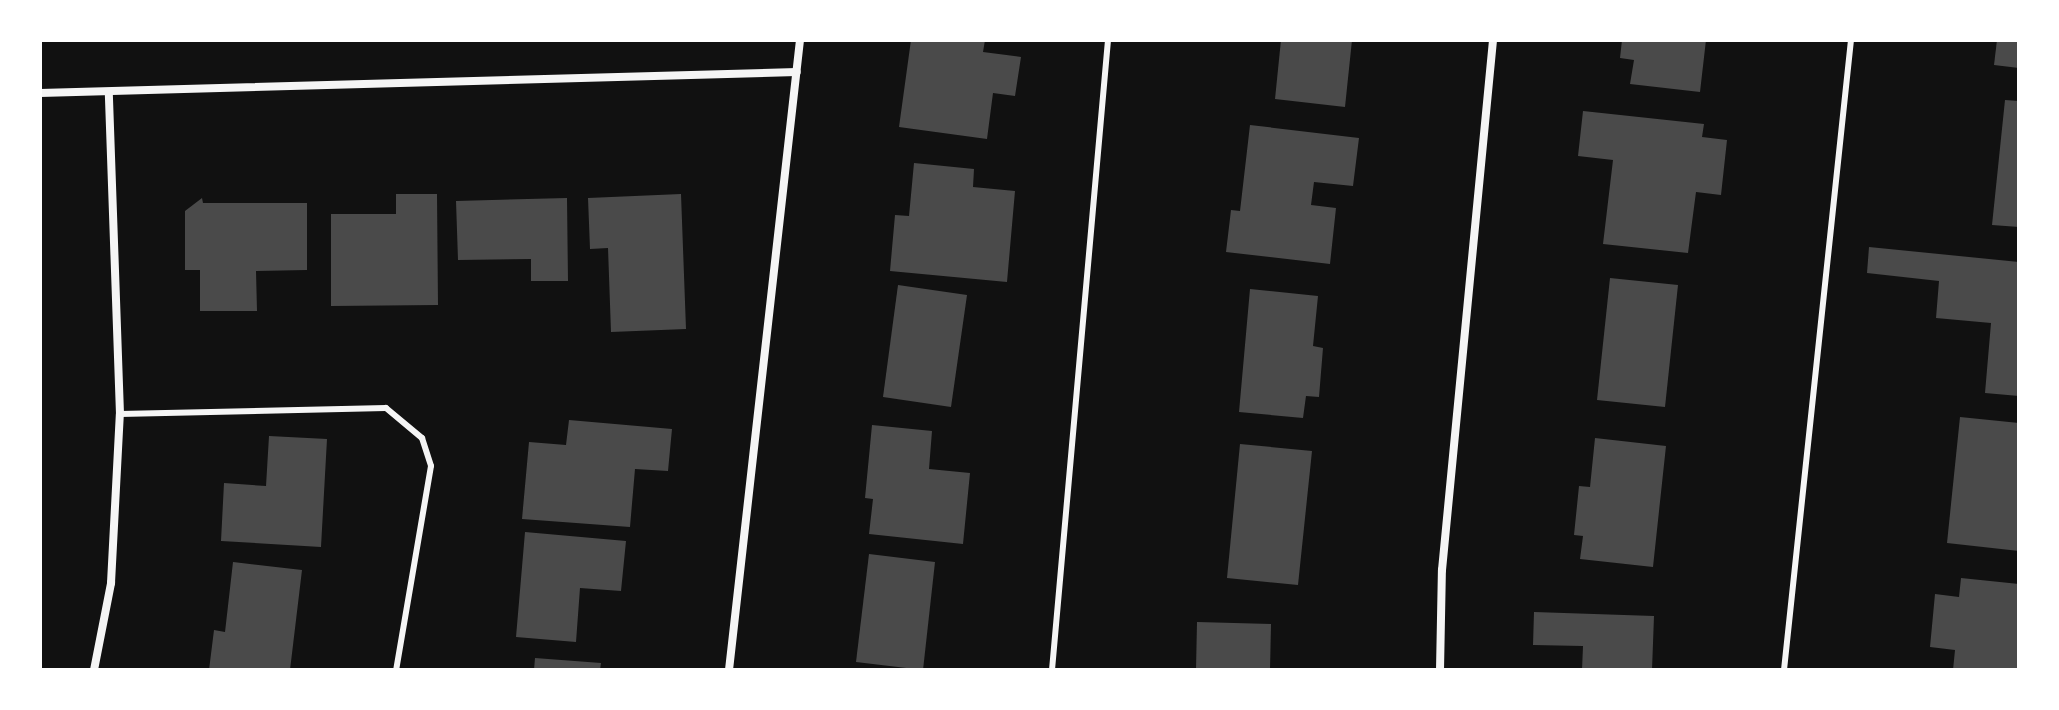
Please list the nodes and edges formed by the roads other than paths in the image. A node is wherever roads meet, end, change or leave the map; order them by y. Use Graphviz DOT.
graph roads {
  1 [pos="800,40"];
  2 [pos="1108,40"];
  3 [pos="1493,40"];
  4 [pos="1851,40"];
  5 [pos="797,72"];
  6 [pos="109,92"];
  7 [pos="40,93"];
  8 [pos="120,414"];
  9 [pos="94,670"];
  10 [pos="396,670"];
  11 [pos="729,670"];
  12 [pos="1052,670"];
  13 [pos="1440,670"];
  14 [pos="1784,670"];
  1 -- 5 [label="street"];
  2 -- 12 [label="lane"];
  3 -- 13 [label="street"];
  4 -- 14 [label="lane"];
  5 -- 6 [label="street"];
  5 -- 11 [label="street"];
  6 -- 7 [label="street"];
  6 -- 8 [label="street"];
  8 -- 9 [label="street"];
  8 -- 10 [label="lane"];
}
